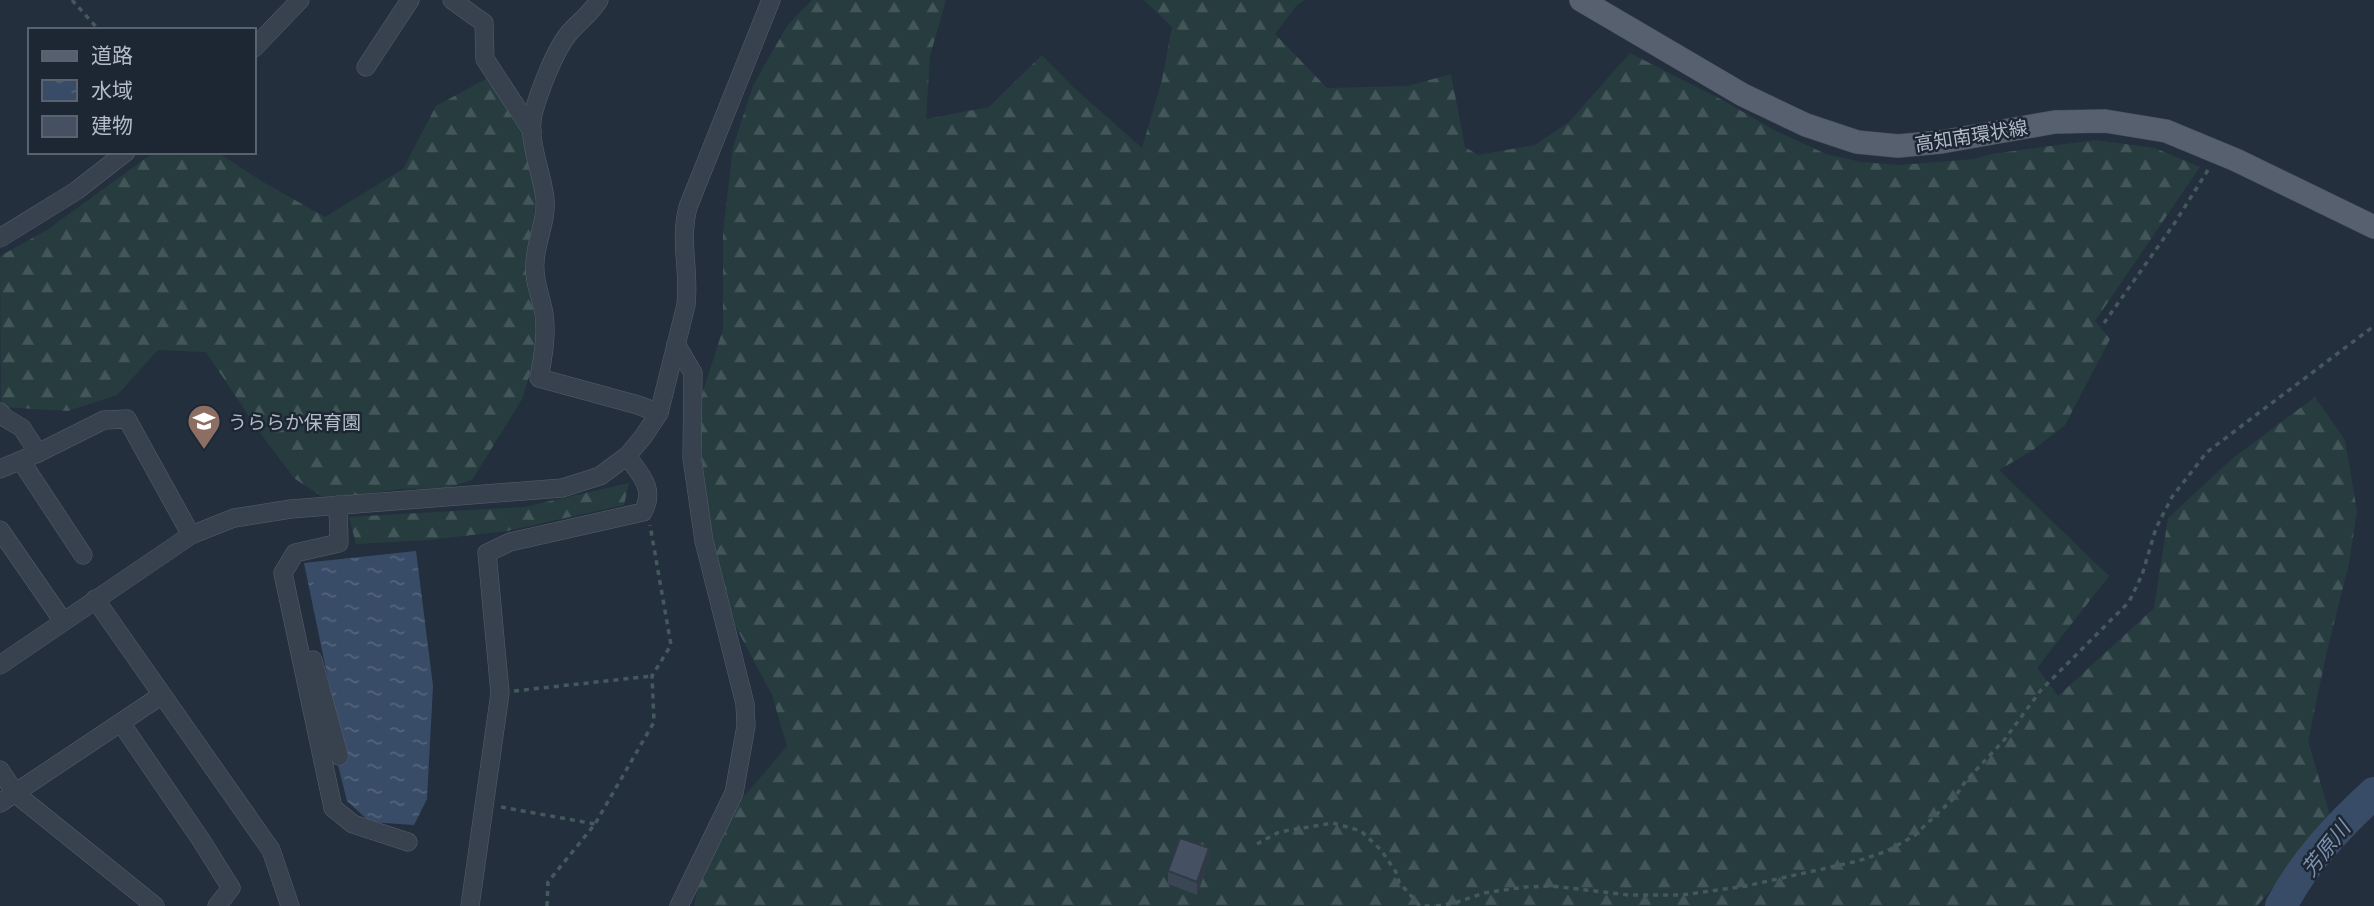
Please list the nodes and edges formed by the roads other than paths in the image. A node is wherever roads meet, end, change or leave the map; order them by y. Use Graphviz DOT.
graph roads {
  1 [pos="300,0"];
  2 [pos="410,0"];
  3 [pos="452,0"];
  4 [pos="599,0"];
  5 [pos="771,0"];
  6 [pos="1581,0"];
  7 [pos="256,46"];
  8 [pos="366,67"];
  9 [pos="532,131"];
  10 [pos="123,154"];
  11 [pos="2374,227"];
  12 [pos="0,238"];
  13 [pos="676,344"];
  14 [pos="0,412"];
  15 [pos="659,413"];
  16 [pos="38,453"];
  17 [pos="626,456"];
  18 [pos="21,461"];
  19 [pos="0,469"];
  20 [pos="338,505"];
  21 [pos="0,530"];
  22 [pos="191,535"];
  23 [pos="83,555"];
  24 [pos="287,592"];
  25 [pos="95,599"];
  26 [pos="63,621"];
  27 [pos="0,665"];
  28 [pos="162,695"];
  29 [pos="121,723"];
  30 [pos="339,756"];
  31 [pos="0,770"];
  32 [pos="16,794"];
  33 [pos="0,803"];
  34 [pos="408,842"];
  35 [pos="155,906"];
  36 [pos="217,906"];
  37 [pos="290,906"];
  38 [pos="470,906"];
  39 [pos="679,906"];
  1 -- 7 [label="street"];
  2 -- 8 [label="street"];
  3 -- 9 [label="street"];
  4 -- 9 [label="street"];
  5 -- 13 [label="street"];
  6 -- 11 [label="main road, 高知南環状線"];
  9 -- 15 [label="street"];
  10 -- 12 [label="street"];
  13 -- 15 [label="street"];
  13 -- 39 [label="street"];
  14 -- 16 [label="street"];
  15 -- 17 [label="street"];
  16 -- 18 [label="street"];
  16 -- 22 [label="street"];
  17 -- 20 [label="street"];
  17 -- 38 [label="street"];
  18 -- 19 [label="street"];
  18 -- 23 [label="street"];
  20 -- 22 [label="street"];
  20 -- 24 [label="street"];
  21 -- 26 [label="street"];
  22 -- 25 [label="street"];
  24 -- 30 [label="street"];
  24 -- 34 [label="street"];
  25 -- 26 [label="street"];
  25 -- 28 [label="street"];
  26 -- 27 [label="street"];
  28 -- 29 [label="street"];
  28 -- 37 [label="street"];
  29 -- 32 [label="street"];
  29 -- 36 [label="street"];
  31 -- 32 [label="street"];
  32 -- 33 [label="street"];
  32 -- 35 [label="street"];
}
